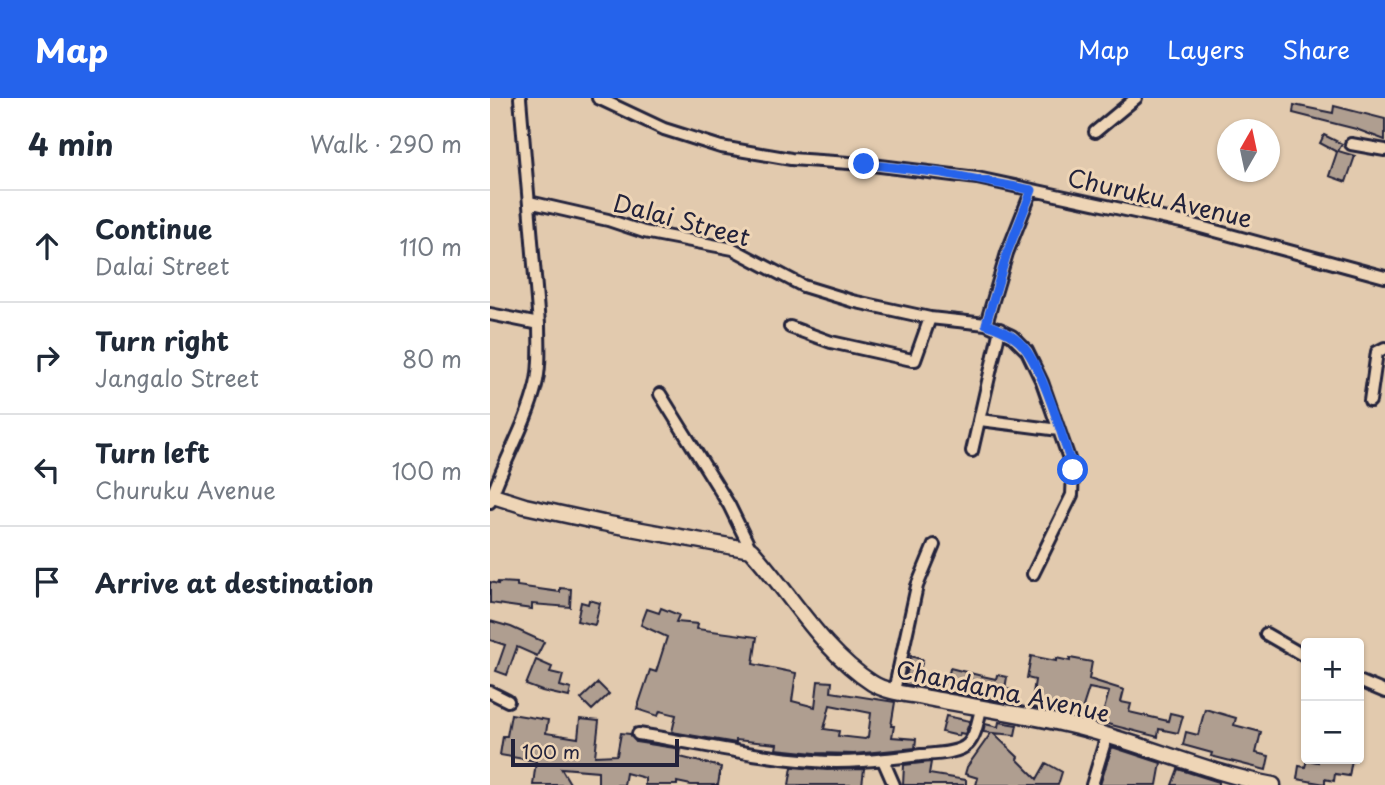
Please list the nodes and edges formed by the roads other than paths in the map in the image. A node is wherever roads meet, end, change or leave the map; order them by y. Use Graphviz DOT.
graph roads {
  1 [pos="520,98"];
  2 [pos="598,98"];
  3 [pos="1136,98"];
  4 [pos="1095,132"];
  5 [pos="1351,144"];
  6 [pos="1385,150"];
  7 [pos="1032,190"];
  8 [pos="529,202"];
  9 [pos="1385,277"];
  10 [pos="490,314"];
  11 [pos="930,318"];
  12 [pos="539,324"];
  13 [pos="986,324"];
  14 [pos="790,327"];
  15 [pos="1000,329"];
  16 [pos="1385,348"];
  17 [pos="660,394"];
  18 [pos="1370,401"];
  19 [pos="980,420"];
  20 [pos="1059,430"];
  21 [pos="972,451"];
  22 [pos="491,498"];
  23 [pos="934,545"];
  24 [pos="751,550"];
  25 [pos="1033,574"];
  26 [pos="1266,634"];
  27 [pos="1301,654"];
  28 [pos="1364,683"];
  29 [pos="894,691"];
  30 [pos="490,692"];
  31 [pos="1385,692"];
  32 [pos="508,701"];
  33 [pos="981,709"];
  34 [pos="638,734"];
  35 [pos="1107,735"];
  36 [pos="883,760"];
  37 [pos="894,785"];
  38 [pos="1092,785"];
  39 [pos="1273,785"];
  1 -- 8 [label="street"];
  2 -- 7 [label="street, Churuku Avenue"];
  3 -- 4 [label="street"];
  5 -- 6 [label="street"];
  7 -- 9 [label="street, Churuku Avenue"];
  7 -- 13 [label="street"];
  8 -- 11 [label="street, Dalai Street"];
  8 -- 12 [label="street"];
  10 -- 12 [label="street"];
  11 -- 13 [label="street, Dalai Street"];
  11 -- 14 [label="street"];
  12 -- 22 [label="street"];
  13 -- 15 [label="street, Dalai Street"];
  15 -- 19 [label="street"];
  15 -- 20 [label="street, Dalai Street"];
  16 -- 18 [label="street"];
  17 -- 24 [label="street"];
  19 -- 20 [label="street"];
  19 -- 21 [label="street"];
  20 -- 25 [label="street, Dalai Street"];
  22 -- 24 [label="street"];
  23 -- 29 [label="street"];
  24 -- 29 [label="street, Chandama Avenue"];
  26 -- 27 [label="street"];
  28 -- 31 [label="street"];
  29 -- 33 [label="street, Chandama Avenue"];
  30 -- 32 [label="street"];
  33 -- 35 [label="street, Chandama Avenue"];
  33 -- 36 [label="street"];
  34 -- 36 [label="street"];
  35 -- 38 [label="street"];
  35 -- 39 [label="street, Chandama Avenue"];
  36 -- 37 [label="street"];
}
